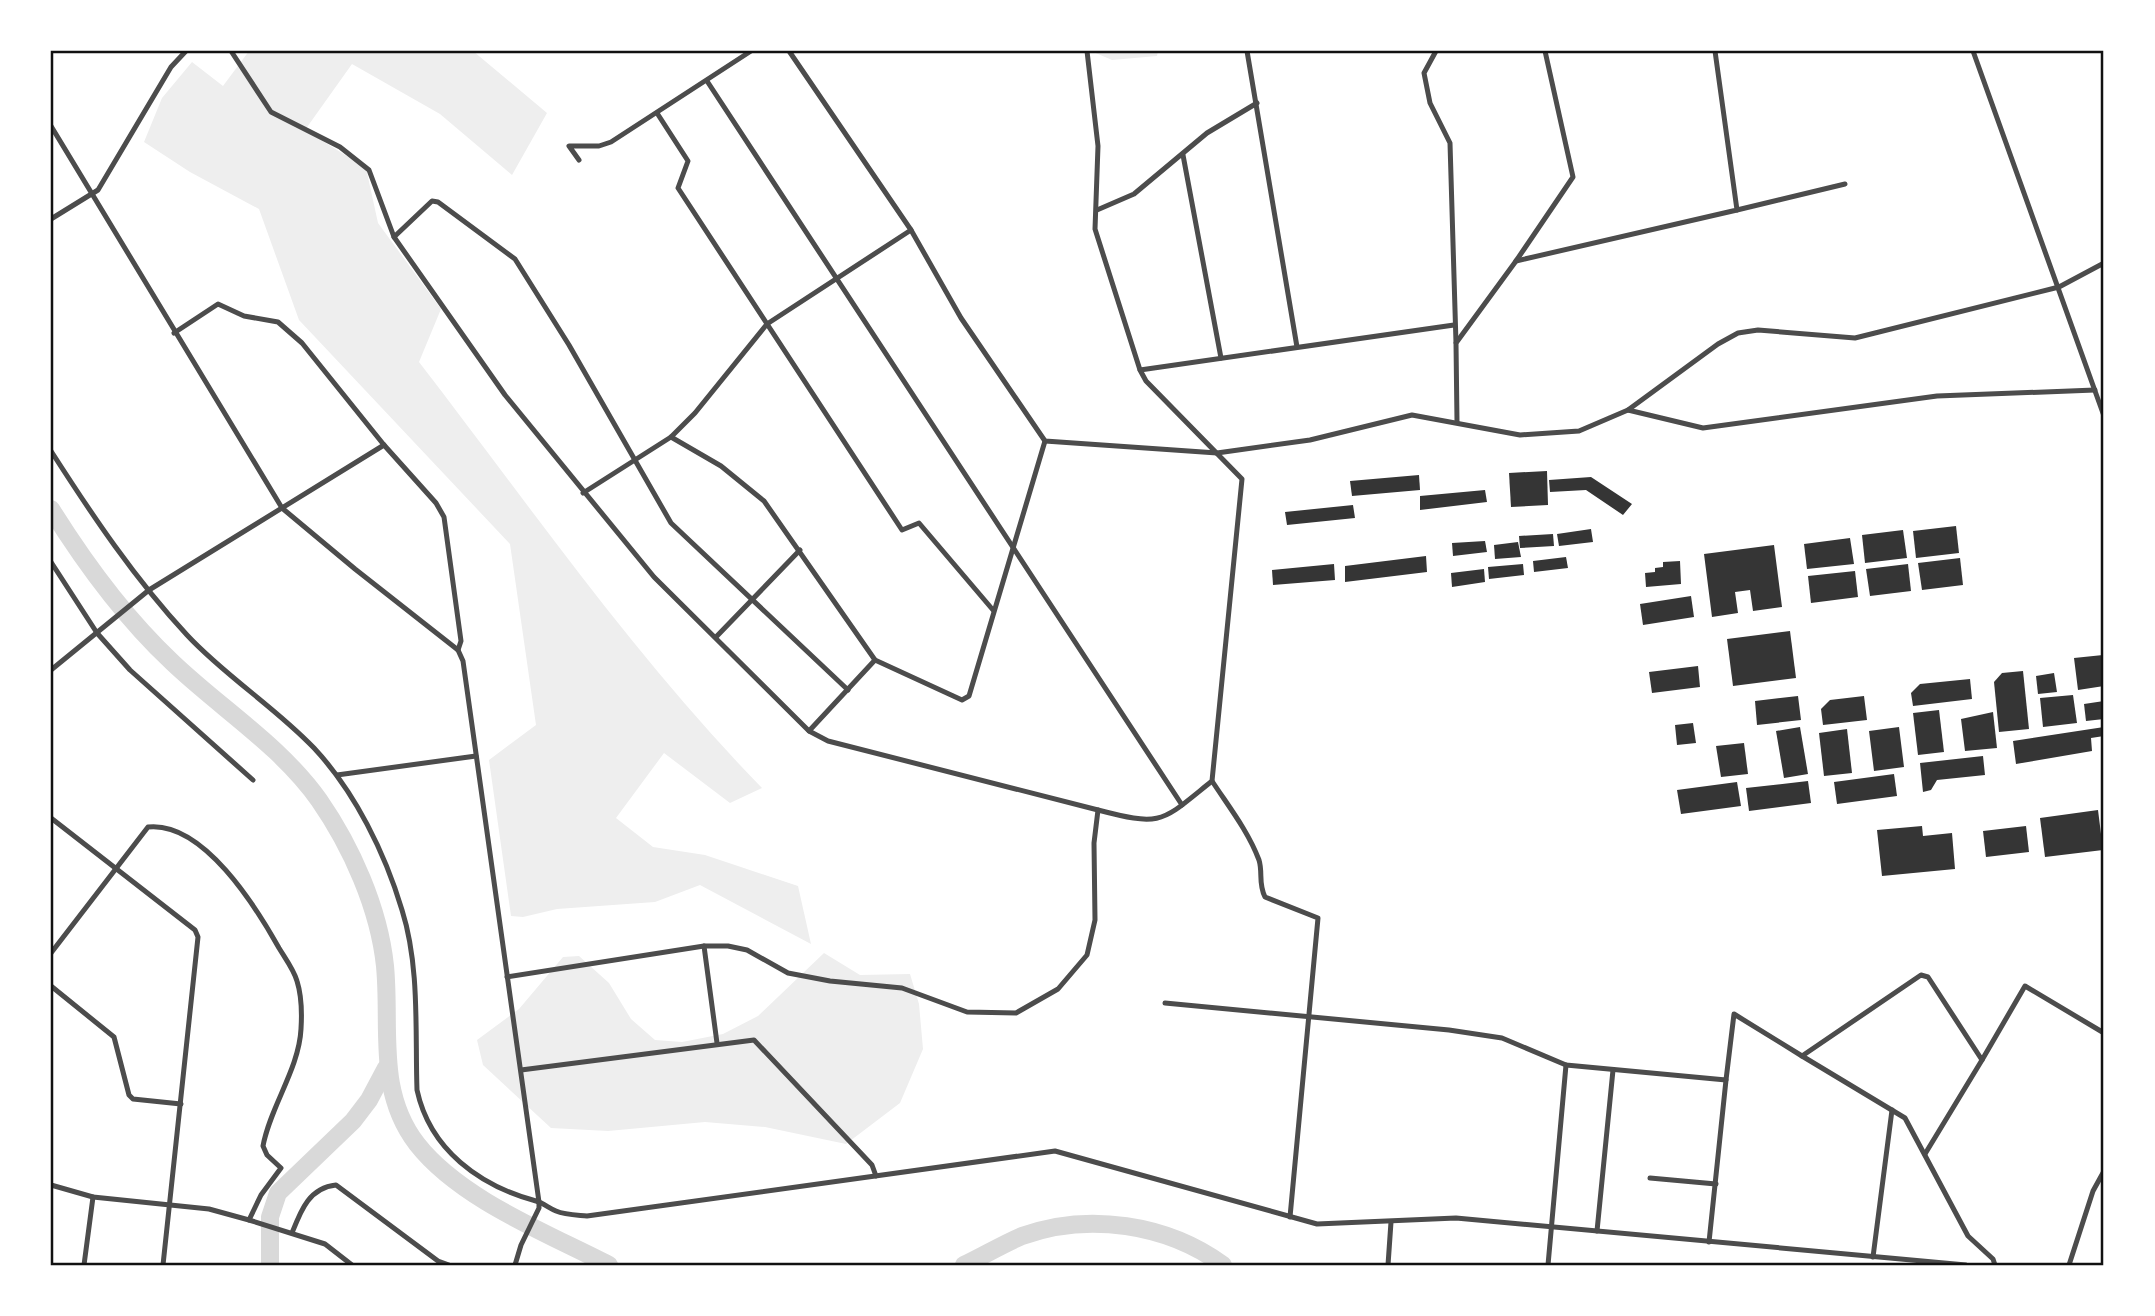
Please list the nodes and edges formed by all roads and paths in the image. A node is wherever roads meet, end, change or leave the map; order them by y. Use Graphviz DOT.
graph roads {
  1 [pos="186,51"];
  2 [pos="231,51"];
  3 [pos="751,51"];
  4 [pos="789,51"];
  5 [pos="1087,51"];
  6 [pos="1247,51"];
  7 [pos="1436,51"];
  8 [pos="1545,51"];
  9 [pos="1715,51"];
  10 [pos="1973,51"];
  11 [pos="707,81"];
  12 [pos="1257,103"];
  13 [pos="657,113"];
  14 [pos="51,126"];
  15 [pos="1183,155"];
  16 [pos="579,160"];
  17 [pos="1844,184"];
  18 [pos="90,194"];
  19 [pos="1097,210"];
  20 [pos="1737,210"];
  21 [pos="51,219"];
  22 [pos="911,230"];
  23 [pos="394,237"];
  24 [pos="1516,261"];
  25 [pos="2104,262"];
  26 [pos="838,277"];
  27 [pos="2059,286"];
  28 [pos="767,324"];
  29 [pos="1454,325"];
  30 [pos="174,333"];
  31 [pos="1456,343"];
  32 [pos="1297,346"];
  33 [pos="1221,358"];
  34 [pos="1140,370"];
  35 [pos="2095,390"];
  36 [pos="1628,410"];
  37 [pos="2104,416"];
  38 [pos="1457,422"];
  39 [pos="671,437"];
  40 [pos="1045,441"];
  41 [pos="384,445"];
  42 [pos="51,451"];
  43 [pos="1217,453"];
  44 [pos="636,458"];
  45 [pos="583,493"];
  46 [pos="282,508"];
  47 [pos="1012,549"];
  48 [pos="800,550"];
  49 [pos="51,562"];
  50 [pos="147,591"];
  51 [pos="751,600"];
  52 [pos="993,610"];
  53 [pos="99,631"];
  54 [pos="716,637"];
  55 [pos="458,650"];
  56 [pos="875,660"];
  57 [pos="51,670"];
  58 [pos="848,690"];
  59 [pos="809,732"];
  60 [pos="476,756"];
  61 [pos="337,775"];
  62 [pos="253,780"];
  63 [pos="1212,781"];
  64 [pos="1182,805"];
  65 [pos="1098,810"];
  66 [pos="51,818"];
  67 [pos="116,868"];
  68 [pos="704,946"];
  69 [pos="51,953"];
  70 [pos="507,977"];
  71 [pos="51,986"];
  72 [pos="1166,1003"];
  73 [pos="1309,1017"];
  74 [pos="2104,1033"];
  75 [pos="717,1044"];
  76 [pos="1802,1056"];
  77 [pos="1982,1060"];
  78 [pos="1566,1065"];
  79 [pos="521,1070"];
  80 [pos="1613,1070"];
  81 [pos="1726,1080"];
  82 [pos="181,1104"];
  83 [pos="1892,1110"];
  84 [pos="1925,1154"];
  85 [pos="2104,1171"];
  86 [pos="876,1176"];
  87 [pos="1650,1178"];
  88 [pos="1716,1184"];
  89 [pos="51,1185"];
  90 [pos="93,1196"];
  91 [pos="170,1204"];
  92 [pos="539,1205"];
  93 [pos="1290,1217"];
  94 [pos="250,1220"];
  95 [pos="1391,1222"];
  96 [pos="1551,1227"];
  97 [pos="1597,1231"];
  98 [pos="288,1232"];
  99 [pos="1709,1242"];
  100 [pos="1873,1257"];
  101 [pos="84,1265"];
  102 [pos="163,1265"];
  103 [pos="352,1265"];
  104 [pos="449,1265"];
  105 [pos="515,1265"];
  106 [pos="1388,1265"];
  107 [pos="1548,1265"];
  108 [pos="1966,1265"];
  109 [pos="1995,1265"];
  110 [pos="2070,1265"];
  1 -- 18 [label="street"];
  2 -- 23 [label="street"];
  3 -- 11 [label="street"];
  4 -- 22 [label="street"];
  5 -- 19 [label="street"];
  6 -- 12 [label="street"];
  7 -- 29 [label="street"];
  8 -- 24 [label="street"];
  9 -- 20 [label="street"];
  10 -- 27 [label="street"];
  11 -- 13 [label="street"];
  11 -- 26 [label="street"];
  12 -- 15 [label="street"];
  12 -- 32 [label="street"];
  13 -- 16 [label="street"];
  13 -- 28 [label="street"];
  14 -- 18 [label="street"];
  15 -- 19 [label="street"];
  15 -- 33 [label="street"];
  17 -- 20 [label="street"];
  18 -- 21 [label="street"];
  18 -- 30 [label="street"];
  19 -- 34 [label="street"];
  20 -- 24 [label="street"];
  22 -- 26 [label="street"];
  22 -- 40 [label="street"];
  23 -- 44 [label="street"];
  23 -- 45 [label="street"];
  24 -- 31 [label="street"];
  25 -- 27 [label="street"];
  26 -- 28 [label="street"];
  26 -- 47 [label="street"];
  27 -- 35 [label="street"];
  27 -- 36 [label="street"];
  28 -- 39 [label="street"];
  28 -- 52 [label="street"];
  29 -- 31 [label="street"];
  29 -- 32 [label="street"];
  30 -- 41 [label="street"];
  30 -- 46 [label="street"];
  31 -- 38 [label="street"];
  32 -- 33 [label="street"];
  33 -- 34 [label="street"];
  34 -- 43 [label="street"];
  35 -- 36 [label="street"];
  35 -- 37 [label="street"];
  36 -- 38 [label="street"];
  38 -- 43 [label="street"];
  39 -- 44 [label="street"];
  39 -- 48 [label="street"];
  40 -- 43 [label="street"];
  40 -- 47 [label="street"];
  41 -- 46 [label="street"];
  41 -- 55 [label="street"];
  42 -- 50 [label="street"];
  43 -- 63 [label="street"];
  44 -- 45 [label="street"];
  44 -- 51 [label="street"];
  45 -- 54 [label="street"];
  46 -- 50 [label="street"];
  46 -- 55 [label="street"];
  47 -- 52 [label="street"];
  47 -- 64 [label="street"];
  48 -- 51 [label="street"];
  48 -- 56 [label="street"];
  49 -- 53 [label="street"];
  50 -- 53 [label="street"];
  50 -- 61 [label="street"];
  51 -- 54 [label="street"];
  51 -- 58 [label="street"];
  52 -- 56 [label="street"];
  53 -- 57 [label="street"];
  53 -- 62 [label="street"];
  54 -- 59 [label="street"];
  55 -- 60 [label="street"];
  56 -- 58 [label="street"];
  58 -- 59 [label="street"];
  59 -- 65 [label="street"];
  60 -- 61 [label="street"];
  60 -- 70 [label="street"];
  61 -- 92 [label="street"];
  63 -- 64 [label="street"];
  63 -- 73 [label="street"];
  64 -- 65 [label="street"];
  65 -- 68 [label="street"];
  66 -- 67 [label="street"];
  67 -- 69 [label="street"];
  67 -- 82 [label="street"];
  67 -- 94 [label="street"];
  68 -- 70 [label="street"];
  68 -- 75 [label="street"];
  70 -- 79 [label="street"];
  71 -- 82 [label="street"];
  72 -- 73 [label="street"];
  73 -- 78 [label="street"];
  73 -- 93 [label="street"];
  74 -- 77 [label="street"];
  75 -- 79 [label="street"];
  75 -- 86 [label="street"];
  76 -- 77 [label="street"];
  76 -- 81 [label="street"];
  76 -- 83 [label="street"];
  77 -- 84 [label="street"];
  78 -- 80 [label="street"];
  78 -- 96 [label="street"];
  79 -- 92 [label="street"];
  80 -- 81 [label="street"];
  80 -- 97 [label="street"];
  81 -- 88 [label="street"];
  82 -- 91 [label="street"];
  83 -- 84 [label="street"];
  83 -- 100 [label="street"];
  84 -- 109 [label="street"];
  85 -- 110 [label="street"];
  86 -- 92 [label="street"];
  86 -- 93 [label="street"];
  87 -- 88 [label="street"];
  88 -- 99 [label="street"];
  89 -- 90 [label="street"];
  90 -- 91 [label="street"];
  90 -- 101 [label="street"];
  91 -- 94 [label="street"];
  91 -- 102 [label="street"];
  92 -- 105 [label="street"];
  93 -- 95 [label="street"];
  94 -- 98 [label="street"];
  95 -- 96 [label="street"];
  95 -- 106 [label="street"];
  96 -- 97 [label="street"];
  96 -- 107 [label="street"];
  97 -- 99 [label="street"];
  98 -- 103 [label="street"];
  98 -- 104 [label="street"];
  99 -- 100 [label="street"];
  100 -- 108 [label="street"];
}
